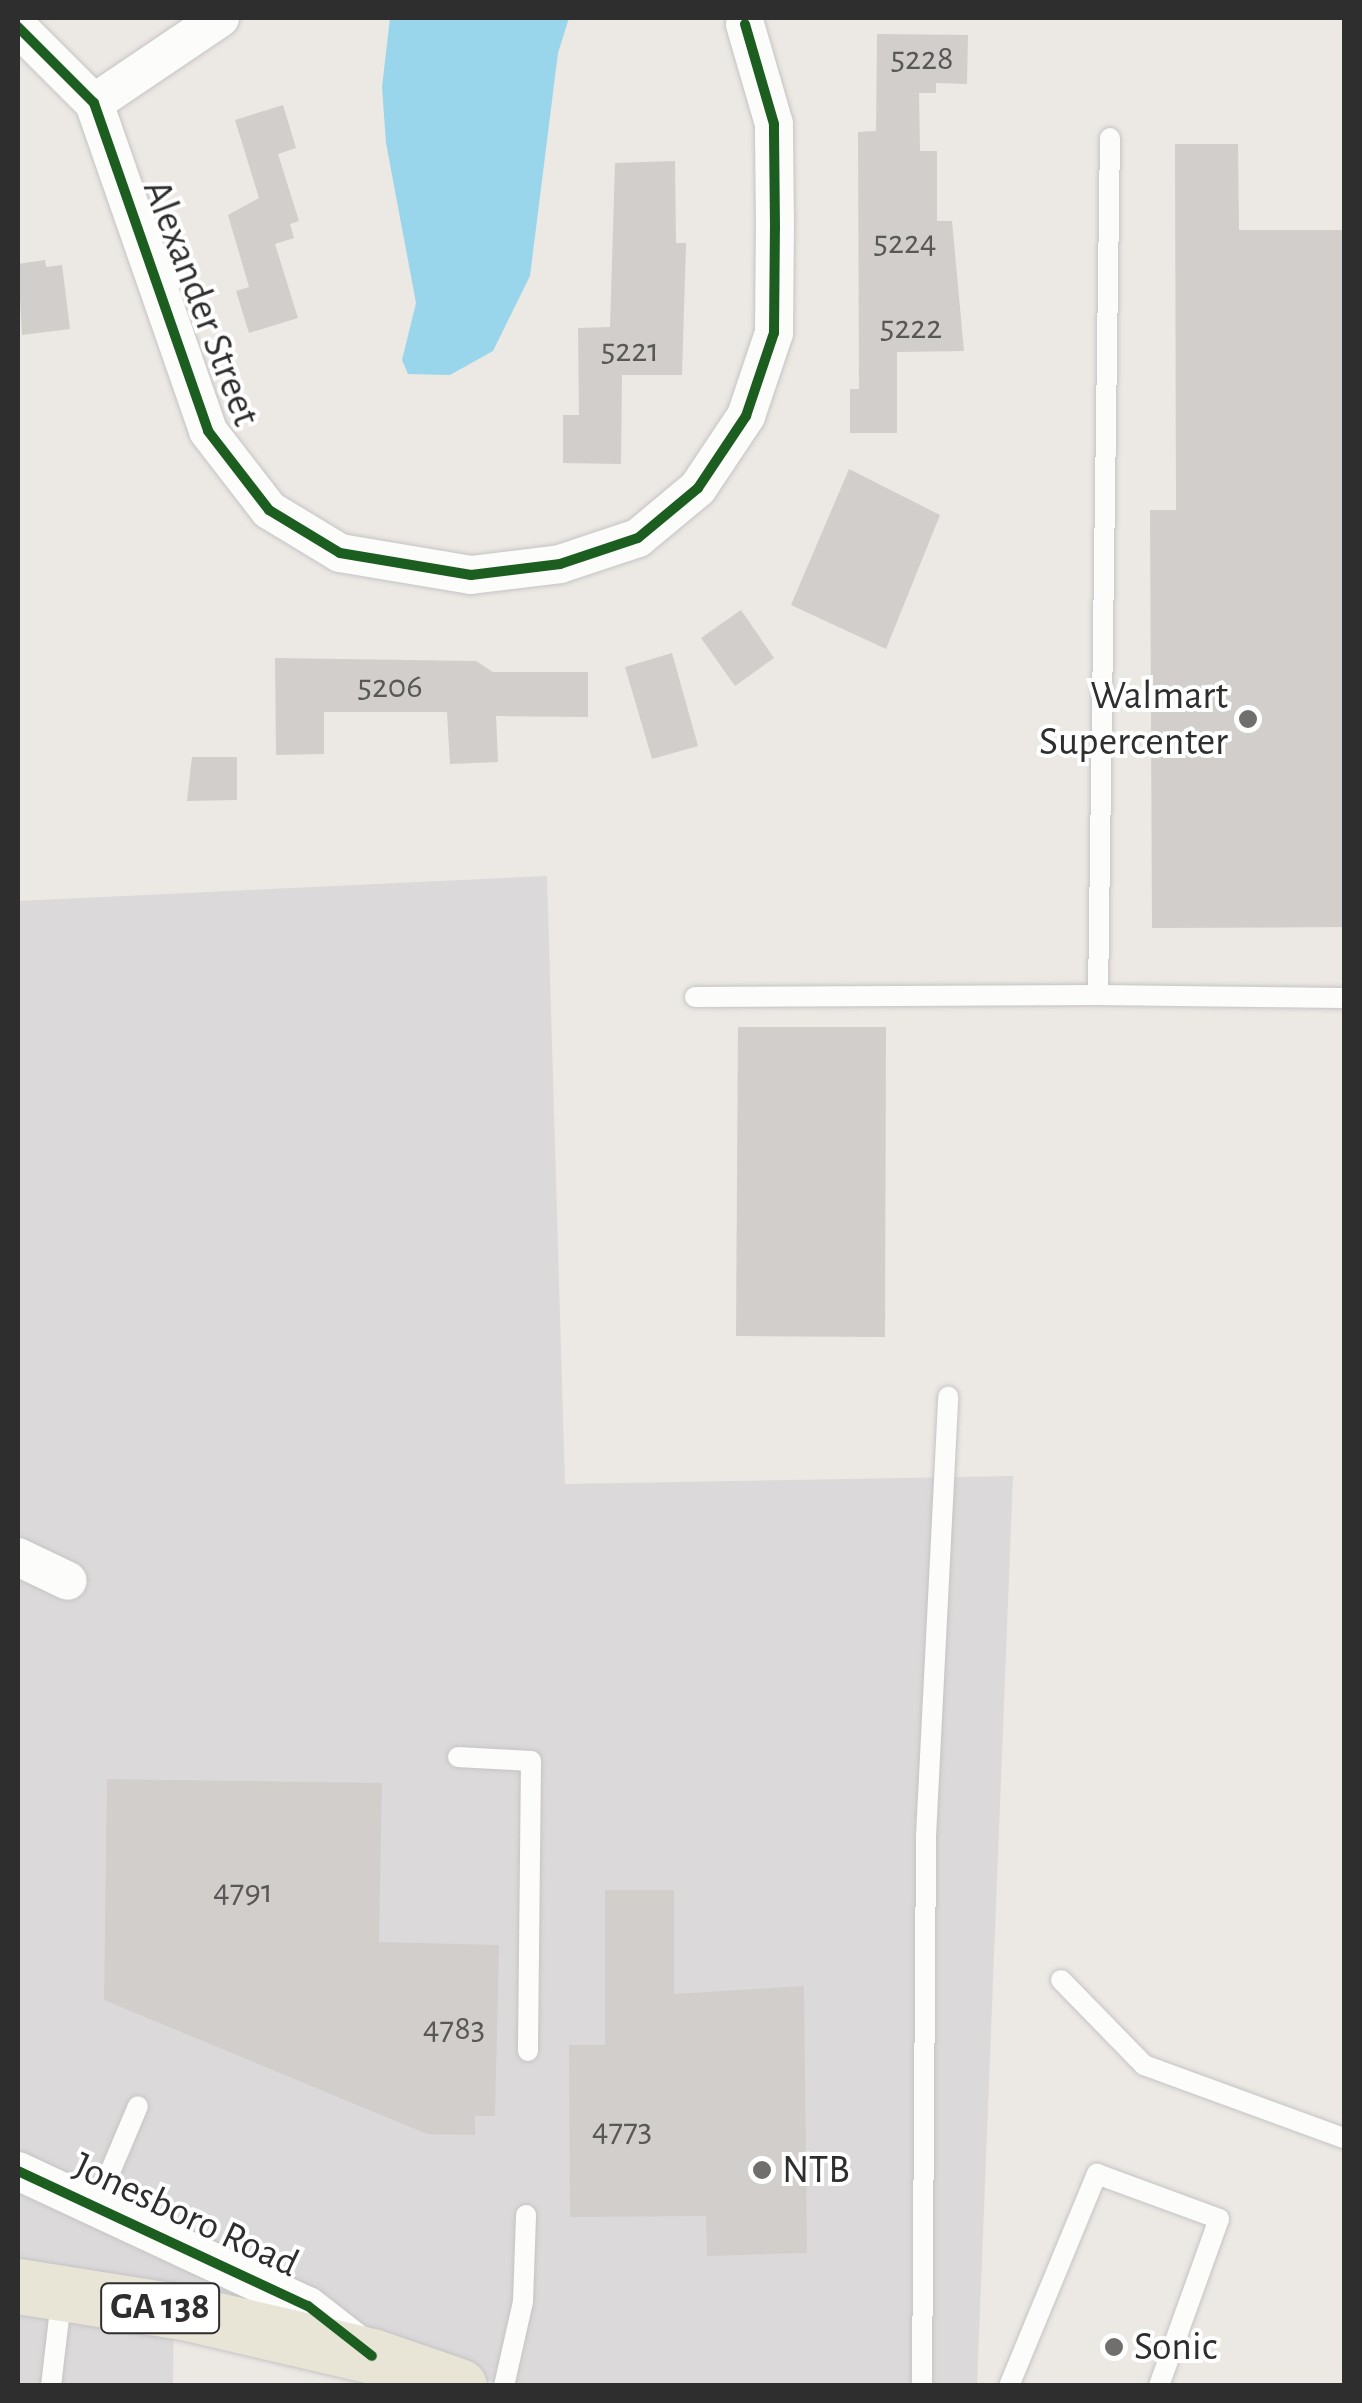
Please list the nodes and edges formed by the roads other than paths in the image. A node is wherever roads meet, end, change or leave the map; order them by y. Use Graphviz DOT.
graph roads {
  1 [pos="220,18"];
  2 [pos="745,24"];
  3 [pos="18,27"];
  4 [pos="94,102"];
  5 [pos="1110,138"];
  6 [pos="1098,996"];
  7 [pos="695,997"];
  8 [pos="1344,998"];
  9 [pos="948,1398"];
  10 [pos="18,1557"];
  11 [pos="68,1581"];
  12 [pos="458,1757"];
  13 [pos="1061,1980"];
  14 [pos="528,2051"];
  15 [pos="138,2106"];
  16 [pos="1344,2138"];
  17 [pos="18,2170"];
  18 [pos="97,2203"];
  19 [pos="526,2214"];
  20 [pos="40,2290"];
  21 [pos="372,2356"];
  22 [pos="51,2386"];
  23 [pos="459,2386"];
  24 [pos="504,2386"];
  25 [pos="922,2386"];
  26 [pos="1009,2386"];
  27 [pos="1159,2386"];
  1 -- 4 [label="street"];
  2 -- 4 [label="street, Alexander Street"];
  3 -- 4 [label="street, Alexander Street"];
  5 -- 6 [label="lane"];
  6 -- 7 [label="lane"];
  6 -- 8 [label="lane"];
  9 -- 25 [label="lane"];
  10 -- 11 [label="street"];
  12 -- 14 [label="lane"];
  13 -- 16 [label="lane"];
  15 -- 18 [label="lane"];
  17 -- 18 [label="street, Jonesboro Road"];
  18 -- 21 [label="street, Jonesboro Road"];
  19 -- 24 [label="lane"];
  20 -- 21 [label="main road, Jonesboro Road / GA 138"];
  20 -- 22 [label="lane"];
  21 -- 23 [label="main road, Jonesboro Road / GA 138"];
  26 -- 27 [label="lane"];
}
